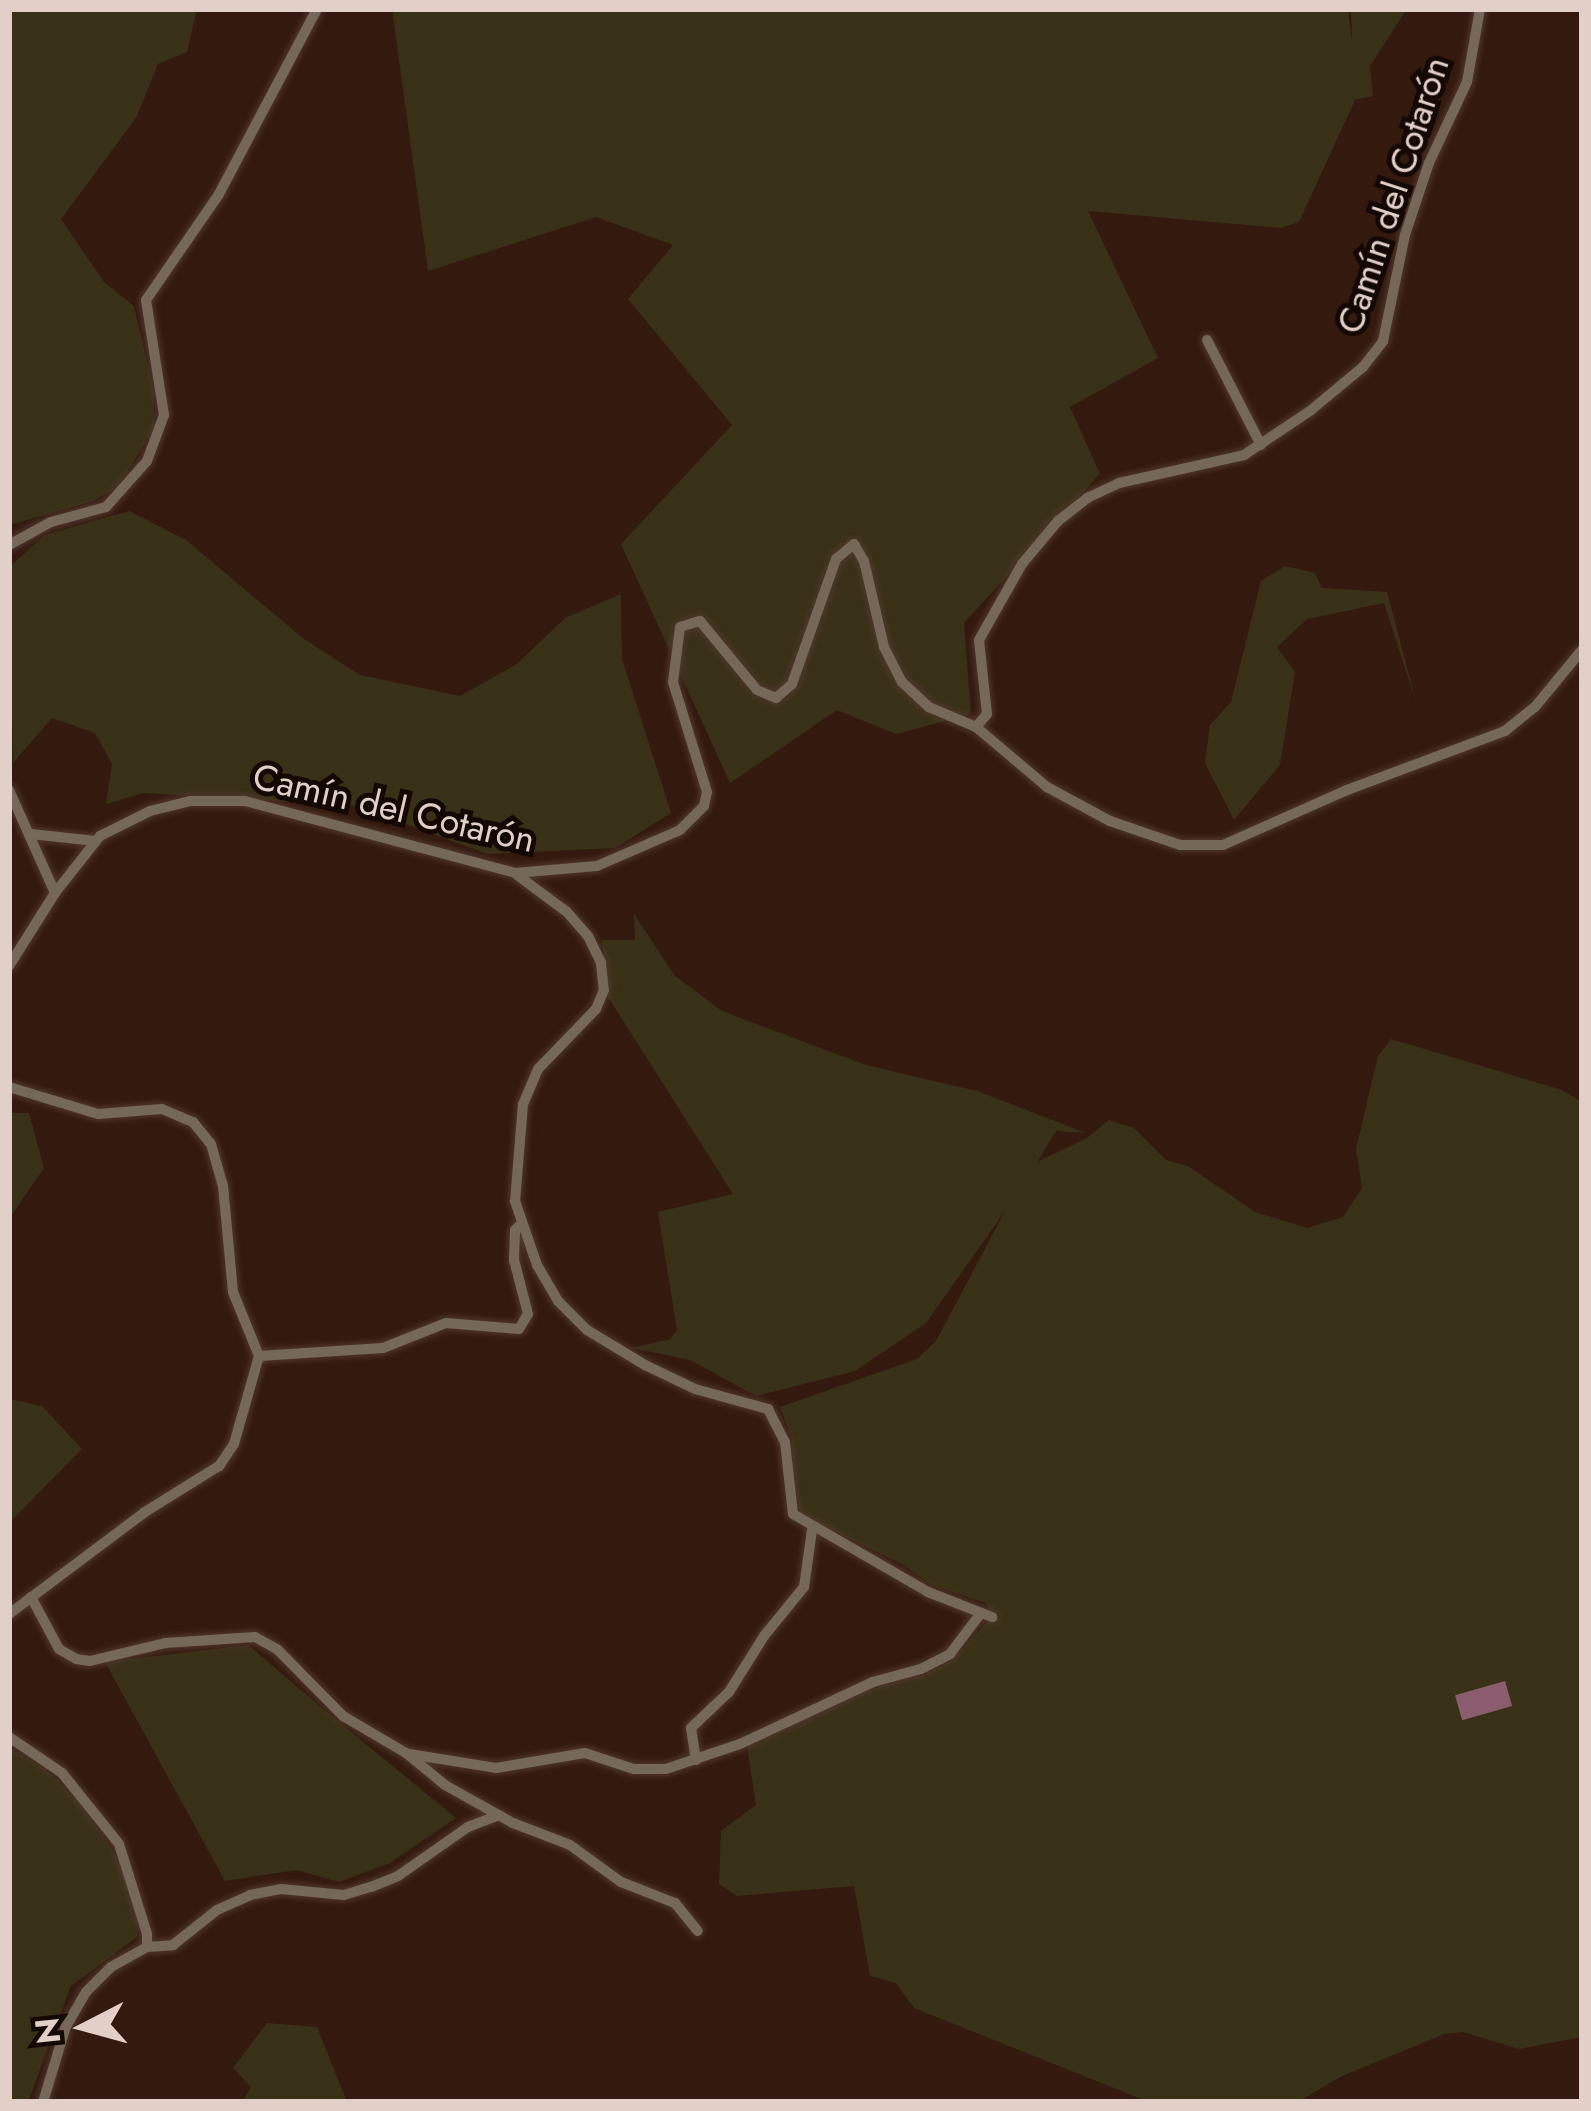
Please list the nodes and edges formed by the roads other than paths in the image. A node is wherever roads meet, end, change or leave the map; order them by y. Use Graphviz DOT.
graph roads {
  1 [pos="317,9"];
  2 [pos="1480,9"];
  3 [pos="1207,340"];
  4 [pos="1262,445"];
  5 [pos="9,545"];
  6 [pos="1582,650"];
  7 [pos="976,727"];
  8 [pos="9,790"];
  9 [pos="31,834"];
  10 [pos="96,841"];
  11 [pos="514,873"];
  12 [pos="55,893"];
  13 [pos="9,966"];
  14 [pos="9,1087"];
  15 [pos="520,1225"];
  16 [pos="260,1356"];
  17 [pos="812,1530"];
  18 [pos="31,1598"];
  19 [pos="9,1614"];
  20 [pos="9,1738"];
  21 [pos="406,1753"];
  22 [pos="696,1760"];
  23 [pos="499,1815"];
  24 [pos="698,1931"];
  25 [pos="147,1947"];
  26 [pos="43,2102"];
  1 -- 5 [label="street"];
  2 -- 4 [label="street, Camín del Cotarón"];
  3 -- 4 [label="street"];
  4 -- 7 [label="street, Camín del Cotarón"];
  6 -- 7 [label="street"];
  7 -- 11 [label="street, Camín del Cotarón"];
  8 -- 9 [label="street"];
  9 -- 10 [label="street"];
  9 -- 12 [label="street"];
  10 -- 11 [label="street, Camín del Cotarón"];
  10 -- 12 [label="street, Camín del Cotarón"];
  11 -- 15 [label="street"];
  12 -- 13 [label="street, Camín del Cotarón"];
  14 -- 16 [label="street"];
  15 -- 16 [label="street"];
  15 -- 17 [label="street"];
  16 -- 18 [label="street"];
  17 -- 22 [label="street"];
  17 -- 22 [label="street"];
  18 -- 19 [label="street"];
  18 -- 21 [label="street"];
  20 -- 25 [label="street"];
  21 -- 22 [label="street"];
  21 -- 23 [label="street"];
  23 -- 24 [label="street"];
  23 -- 25 [label="street"];
  25 -- 26 [label="street"];
}
